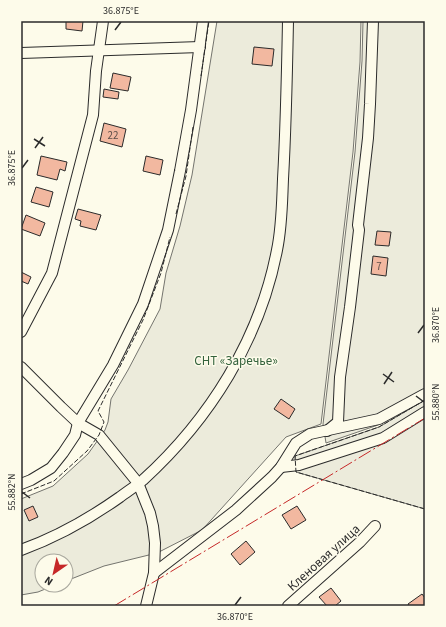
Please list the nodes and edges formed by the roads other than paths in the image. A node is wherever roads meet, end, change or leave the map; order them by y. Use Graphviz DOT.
graph roads {
  1 [pos="103,21"];
  2 [pos="203,21"];
  3 [pos="288,21"];
  4 [pos="373,21"];
  5 [pos="200,48"];
  6 [pos="99,50"];
  7 [pos="21,53"];
  8 [pos="21,332"];
  9 [pos="21,368"];
  10 [pos="425,394"];
  11 [pos="425,412"];
  12 [pos="78,423"];
  13 [pos="327,431"];
  14 [pos="281,466"];
  15 [pos="138,483"];
  16 [pos="21,484"];
  17 [pos="375,526"];
  18 [pos="21,550"];
  19 [pos="154,573"];
  20 [pos="146,606"];
  21 [pos="288,606"];
  1 -- 6 [label="street"];
  2 -- 5 [label="street"];
  3 -- 15 [label="street"];
  4 -- 13 [label="street"];
  5 -- 6 [label="street"];
  5 -- 12 [label="street"];
  6 -- 7 [label="street"];
  6 -- 8 [label="street"];
  9 -- 12 [label="street"];
  10 -- 13 [label="street"];
  11 -- 14 [label="street"];
  12 -- 15 [label="street"];
  12 -- 16 [label="street"];
  13 -- 14 [label="street"];
  14 -- 19 [label="street"];
  15 -- 18 [label="street"];
  15 -- 19 [label="street"];
  17 -- 21 [label="street, Кленовая улица"];
  19 -- 20 [label="street"];
}
